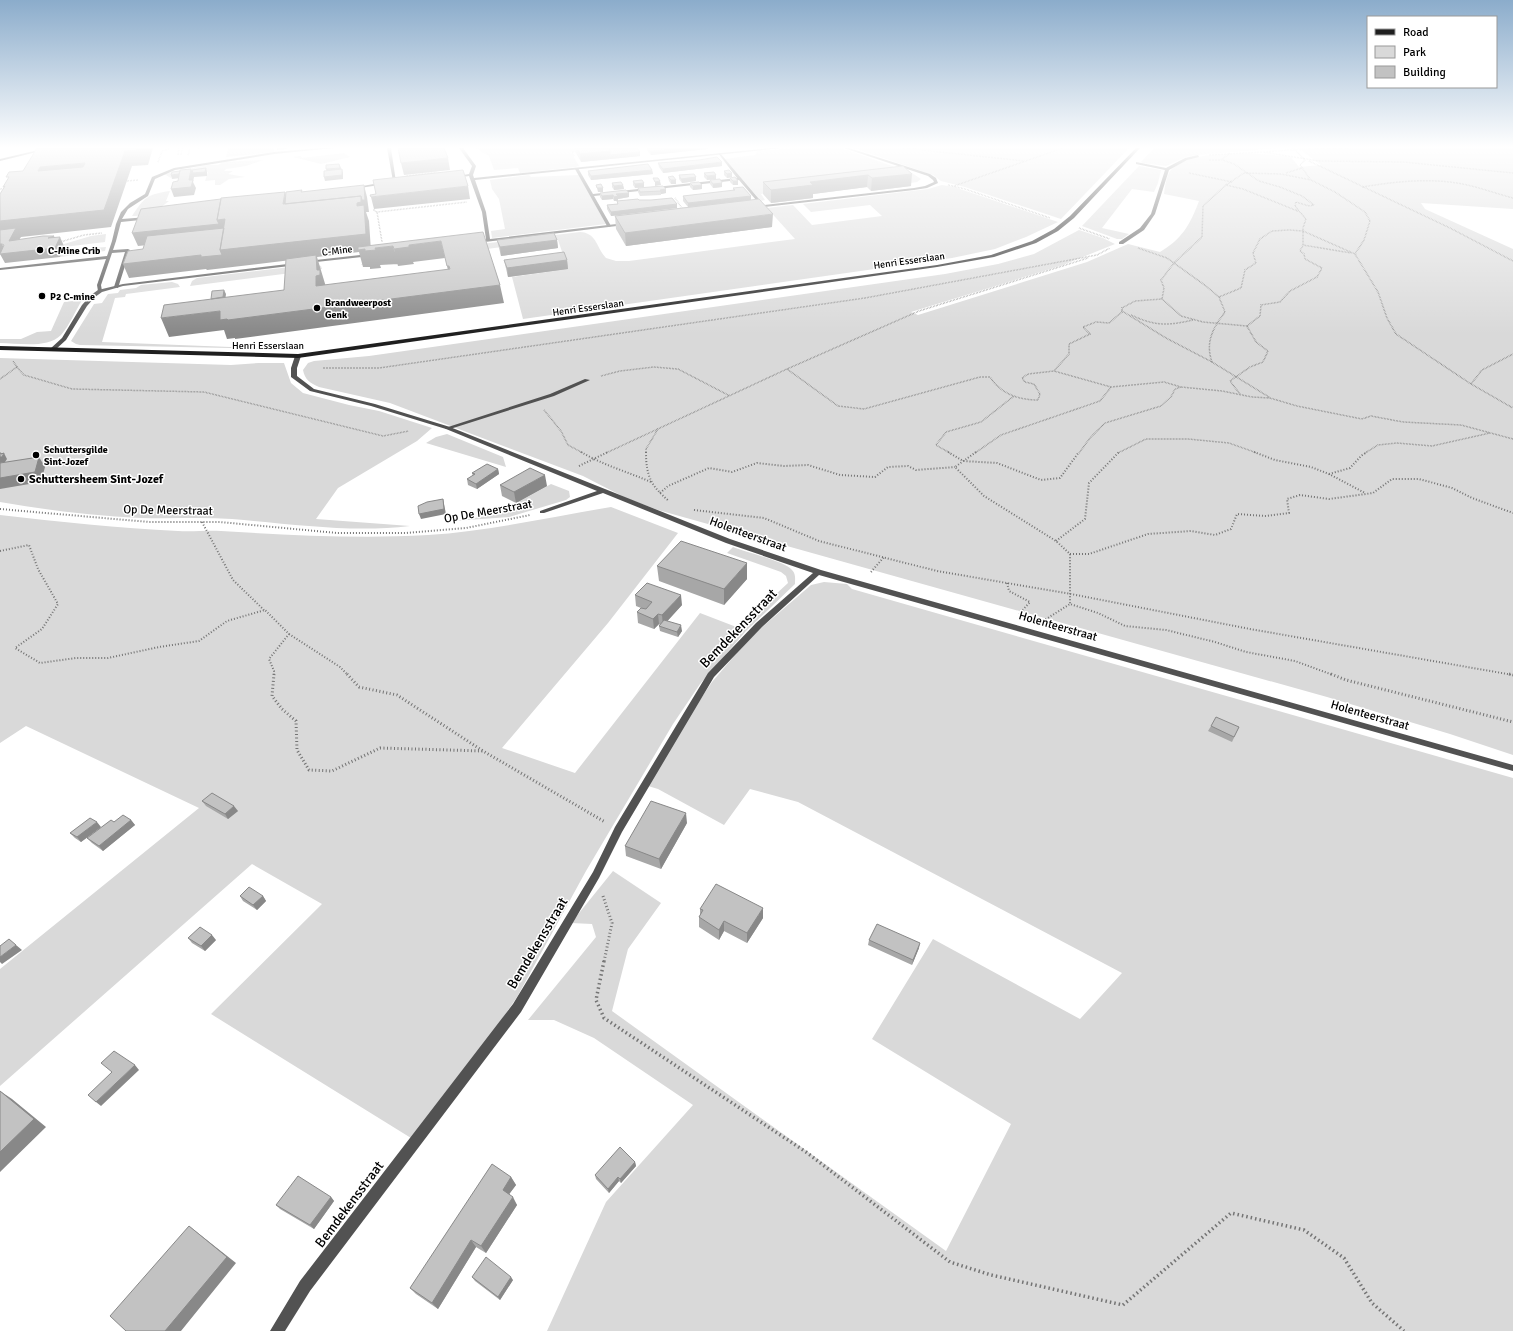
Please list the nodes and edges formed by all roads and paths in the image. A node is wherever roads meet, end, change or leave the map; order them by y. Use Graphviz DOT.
graph roads {
  1 [pos="124,210"];
  2 [pos="374,210"];
  3 [pos="392,210"];
  4 [pos="483,210"];
  5 [pos="601,210"];
  6 [pos="1025,210"];
  7 [pos="1079,210"];
  8 [pos="1154,210"];
  9 [pos="1203,210"];
  10 [pos="1295,210"];
  11 [pos="1362,210"];
  12 [pos="1412,210"];
  13 [pos="378,212"];
  14 [pos="1300,212"];
  15 [pos="1034,213"];
  16 [pos="154,217"];
  17 [pos="118,220"];
  18 [pos="633,223"];
  19 [pos="609,226"];
  20 [pos="116,231"];
  21 [pos="1303,231"];
  22 [pos="488,240"];
  23 [pos="382,242"];
  24 [pos="470,242"];
  25 [pos="58,243"];
  26 [pos="1121,243"];
  27 [pos="1303,245"];
  28 [pos="110,254"];
  29 [pos="375,254"];
  30 [pos="1355,254"];
  31 [pos="1097,255"];
  32 [pos="1513,261"];
  33 [pos="1174,263"];
  34 [pos="0,270"];
  35 [pos="116,287"];
  36 [pos="100,291"];
  37 [pos="1219,297"];
  38 [pos="1162,299"];
  39 [pos="1122,311"];
  40 [pos="1193,319"];
  41 [pos="1217,323"];
  42 [pos="1247,326"];
  43 [pos="0,348"];
  44 [pos="53,349"];
  45 [pos="1513,354"];
  46 [pos="9,356"];
  47 [pos="298,356"];
  48 [pos="1212,362"];
  49 [pos="17,367"];
  50 [pos="317,368"];
  51 [pos="787,369"];
  52 [pos="1054,371"];
  53 [pos="1236,377"];
  54 [pos="0,379"];
  55 [pos="587,380"];
  56 [pos="1471,384"];
  57 [pos="1111,387"];
  58 [pos="1181,387"];
  59 [pos="1240,395"];
  60 [pos="730,396"];
  61 [pos="1014,396"];
  62 [pos="1270,398"];
  63 [pos="536,400"];
  64 [pos="1513,408"];
  65 [pos="448,428"];
  66 [pos="658,429"];
  67 [pos="411,431"];
  68 [pos="1490,433"];
  69 [pos="1513,439"];
  70 [pos="594,460"];
  71 [pos="963,461"];
  72 [pos="954,467"];
  73 [pos="1329,474"];
  74 [pos="561,475"];
  75 [pos="651,482"];
  76 [pos="602,491"];
  77 [pos="660,493"];
  78 [pos="1366,494"];
  79 [pos="672,504"];
  80 [pos="0,508"];
  81 [pos="692,510"];
  82 [pos="542,512"];
  83 [pos="1513,512"];
  84 [pos="202,522"];
  85 [pos="1056,541"];
  86 [pos="0,551"];
  87 [pos="1070,554"];
  88 [pos="818,572"];
  89 [pos="1007,583"];
  90 [pos="1071,594"];
  91 [pos="1070,604"];
  92 [pos="265,610"];
  93 [pos="1015,618"];
  94 [pos="1041,622"];
  95 [pos="289,634"];
  96 [pos="1513,675"];
  97 [pos="1513,722"];
  98 [pos="483,751"];
  99 [pos="1513,768"];
  100 [pos="618,830"];
  101 [pos="596,875"];
  102 [pos="277,1331"];
  103 [pos="1404,1331"];
  1 -- 17 [label="street"];
  2 -- 13 [label="path"];
  3 -- 13 [label="path"];
  4 -- 22 [label="street"];
  5 -- 19 [label="street"];
  6 -- 15 [label="path"];
  7 -- 47 [label="street, Henri Esserslaan"];
  8 -- 26 [label="street"];
  9 -- 33 [label="path"];
  10 -- 14 [label="path"];
  11 -- 30 [label="path"];
  12 -- 32 [label="path"];
  13 -- 23 [label="path"];
  14 -- 21 [label="path"];
  16 -- 17 [label="street"];
  17 -- 20 [label="street"];
  18 -- 19 [label="street"];
  19 -- 22 [label="street"];
  20 -- 25 [label="path"];
  20 -- 28 [label="street"];
  21 -- 27 [label="path"];
  21 -- 30 [label="path"];
  21 -- 37 [label="path"];
  22 -- 24 [label="street"];
  26 -- 31 [label="path"];
  26 -- 33 [label="path"];
  27 -- 30 [label="path"];
  27 -- 42 [label="path"];
  28 -- 34 [label="street"];
  28 -- 35 [label="street"];
  28 -- 36 [label="street"];
  29 -- 35 [label="street, C-Mine"];
  30 -- 56 [label="path"];
  31 -- 50 [label="path"];
  31 -- 51 [label="path"];
  33 -- 37 [label="path"];
  33 -- 38 [label="path"];
  35 -- 36 [label="street, C-Mine"];
  36 -- 44 [label="street, C-Mine"];
  37 -- 41 [label="path"];
  38 -- 39 [label="path"];
  38 -- 40 [label="path"];
  39 -- 40 [label="path"];
  39 -- 48 [label="path"];
  39 -- 52 [label="path"];
  40 -- 41 [label="path"];
  41 -- 42 [label="path"];
  41 -- 48 [label="path"];
  42 -- 53 [label="path"];
  43 -- 44 [label="street, Henri Esserslaan"];
  44 -- 47 [label="street, Henri Esserslaan"];
  45 -- 56 [label="path"];
  46 -- 49 [label="path"];
  47 -- 65 [label="street"];
  48 -- 53 [label="path"];
  49 -- 54 [label="path"];
  49 -- 67 [label="path"];
  51 -- 60 [label="path"];
  51 -- 61 [label="path"];
  52 -- 57 [label="path"];
  52 -- 61 [label="path"];
  53 -- 59 [label="path"];
  53 -- 62 [label="path"];
  55 -- 60 [label="path"];
  55 -- 63 [label="street"];
  56 -- 64 [label="path"];
  57 -- 58 [label="path"];
  57 -- 71 [label="path"];
  58 -- 59 [label="path"];
  58 -- 71 [label="path"];
  59 -- 62 [label="path"];
  60 -- 66 [label="path"];
  61 -- 71 [label="path"];
  62 -- 68 [label="path"];
  63 -- 65 [label="street"];
  63 -- 70 [label="path"];
  65 -- 74 [label="street"];
  66 -- 70 [label="path"];
  66 -- 75 [label="path"];
  68 -- 69 [label="path"];
  68 -- 73 [label="path"];
  70 -- 74 [label="path"];
  70 -- 75 [label="path"];
  71 -- 72 [label="path"];
  72 -- 77 [label="path"];
  72 -- 85 [label="path"];
  73 -- 78 [label="path"];
  73 -- 85 [label="path"];
  74 -- 76 [label="street"];
  75 -- 77 [label="path"];
  76 -- 82 [label="street, Op De Meerstraat"];
  76 -- 88 [label="street, Holenteerstraat"];
  77 -- 79 [label="path"];
  78 -- 83 [label="path"];
  78 -- 87 [label="path"];
  80 -- 84 [label="path, Op De Meerstraat"];
  81 -- 89 [label="path"];
  82 -- 84 [label="path, Op De Meerstraat"];
  84 -- 92 [label="path"];
  85 -- 87 [label="path"];
  86 -- 92 [label="path"];
  87 -- 90 [label="path"];
  88 -- 99 [label="street, Holenteerstraat"];
  88 -- 100 [label="street, Bemdekensstraat"];
  89 -- 90 [label="path"];
  89 -- 93 [label="path"];
  90 -- 91 [label="path"];
  90 -- 96 [label="path"];
  91 -- 94 [label="path"];
  91 -- 97 [label="path"];
  92 -- 95 [label="path"];
  95 -- 98 [label="path"];
  95 -- 98 [label="path"];
  98 -- 100 [label="path"];
  100 -- 101 [label="street, Bemdekensstraat"];
  101 -- 102 [label="street, Bemdekensstraat"];
  101 -- 103 [label="path"];
}
